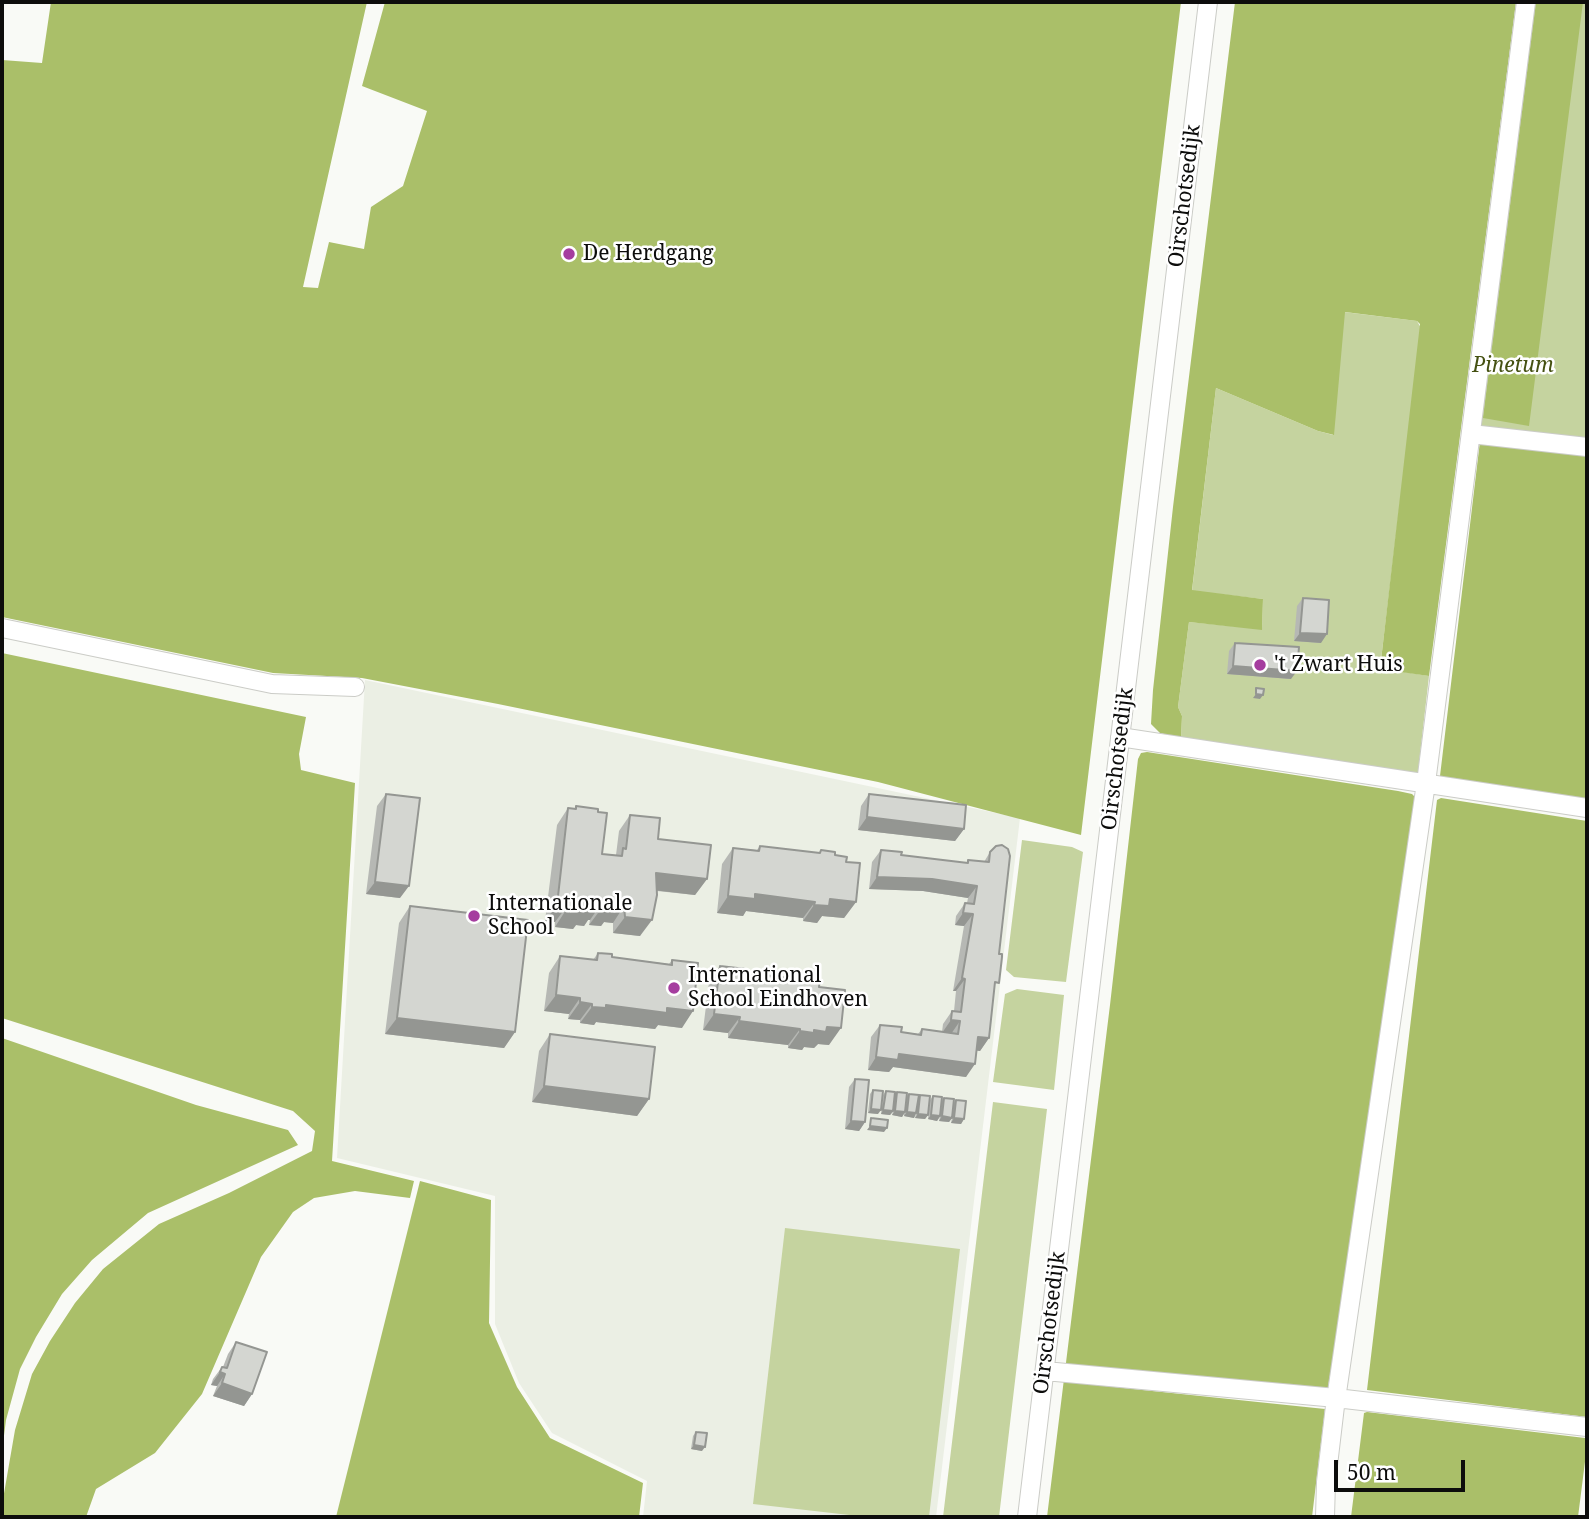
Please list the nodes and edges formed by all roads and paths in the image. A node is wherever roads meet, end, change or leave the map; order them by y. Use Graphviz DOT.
graph roads {
  1 [pos="1208,2"];
  2 [pos="1526,2"];
  3 [pos="1471,433"];
  4 [pos="1587,447"];
  5 [pos="2,628"];
  6 [pos="355,687"];
  7 [pos="1120,737"];
  8 [pos="1426,783"];
  9 [pos="1587,808"];
  10 [pos="1045,1371"];
  11 [pos="1336,1398"];
  12 [pos="1587,1427"];
  13 [pos="1027,1517"];
  14 [pos="1325,1517"];
  1 -- 7 [label="street, Oirschotsedijk"];
  2 -- 3 [label="street"];
  3 -- 4 [label="street"];
  3 -- 8 [label="street"];
  5 -- 6 [label="street"];
  7 -- 8 [label="street"];
  7 -- 10 [label="street, Oirschotsedijk"];
  8 -- 9 [label="street"];
  8 -- 11 [label="street"];
  10 -- 11 [label="street"];
  10 -- 13 [label="street, Oirschotsedijk"];
  11 -- 12 [label="street"];
  11 -- 14 [label="street"];
}
